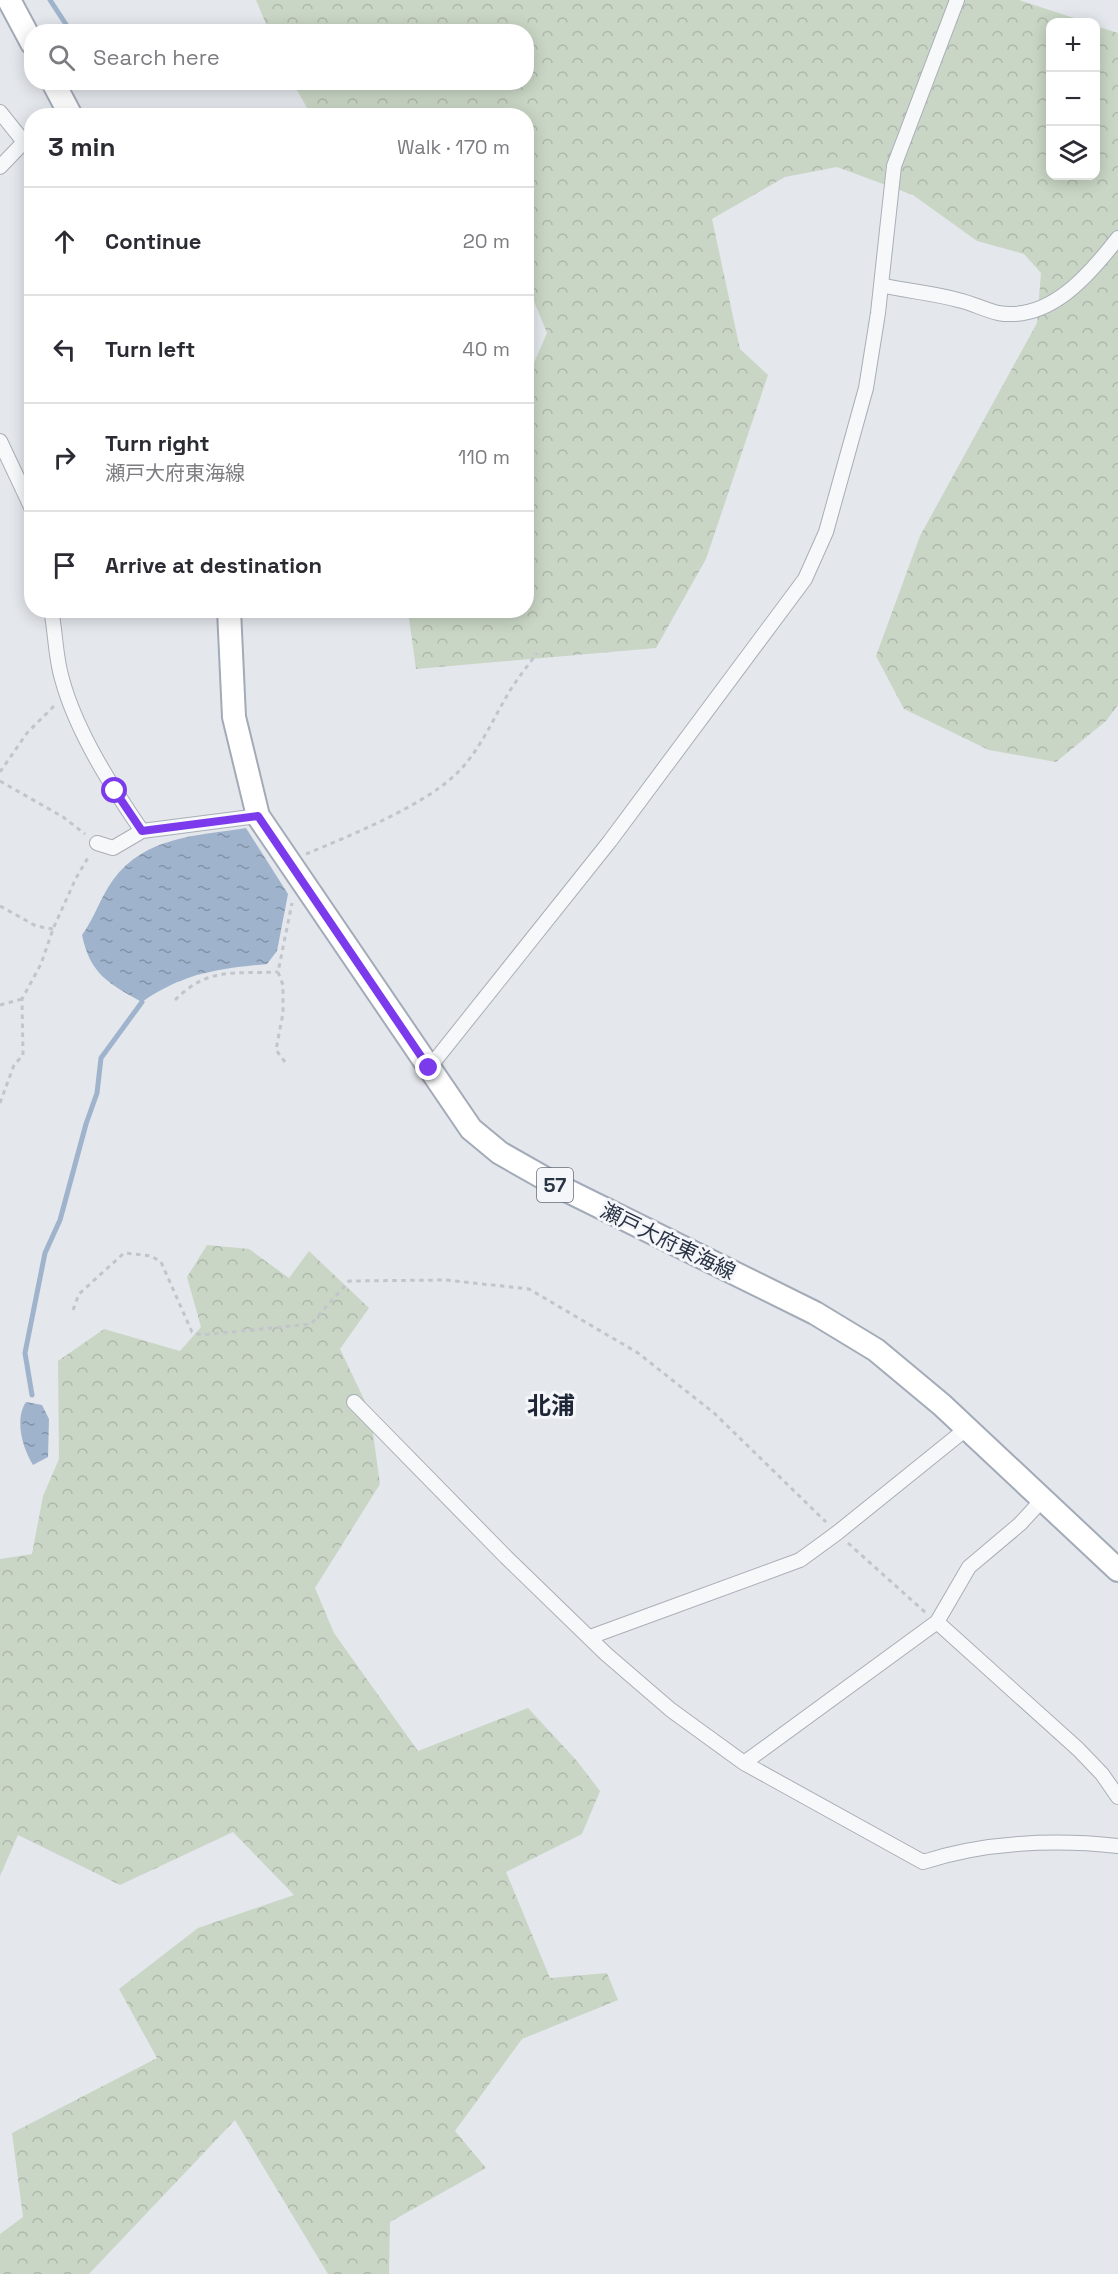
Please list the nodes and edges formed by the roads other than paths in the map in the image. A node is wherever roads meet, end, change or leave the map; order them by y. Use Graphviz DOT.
graph roads {
  1 [pos="9,0"];
  2 [pos="957,0"];
  3 [pos="24,28"];
  4 [pos="57,90"];
  5 [pos="67,108"];
  6 [pos="0,112"];
  7 [pos="0,167"];
  8 [pos="1118,238"];
  9 [pos="881,285"];
  10 [pos="0,441"];
  11 [pos="24,492"];
  12 [pos="52,618"];
  13 [pos="229,618"];
  14 [pos="258,816"];
  15 [pos="142,831"];
  16 [pos="97,843"];
  17 [pos="429,1068"];
  18 [pos="354,1402"];
  19 [pos="966,1429"];
  20 [pos="1042,1500"];
  21 [pos="1118,1570"];
  22 [pos="937,1622"];
  23 [pos="590,1636"];
  24 [pos="744,1763"];
  25 [pos="1118,1797"];
  26 [pos="1118,1846"];
  1 -- 3 [label="main road"];
  2 -- 9 [label="street"];
  4 -- 5 [label="main road"];
  6 -- 7 [label="street"];
  8 -- 9 [label="street"];
  9 -- 17 [label="street"];
  10 -- 11 [label="street"];
  12 -- 15 [label="street"];
  13 -- 14 [label="main road, 瀬戸大府東海線 / 57"];
  14 -- 15 [label="street"];
  14 -- 17 [label="main road, 瀬戸大府東海線 / 57"];
  15 -- 16 [label="street"];
  17 -- 19 [label="main road, 瀬戸大府東海線 / 57"];
  18 -- 23 [label="street"];
  19 -- 20 [label="main road, 瀬戸大府東海線 / 57"];
  19 -- 23 [label="street"];
  20 -- 21 [label="main road, 瀬戸大府東海線 / 57"];
  20 -- 22 [label="street"];
  22 -- 24 [label="street"];
  22 -- 25 [label="street"];
  23 -- 24 [label="street"];
  24 -- 26 [label="street"];
}
